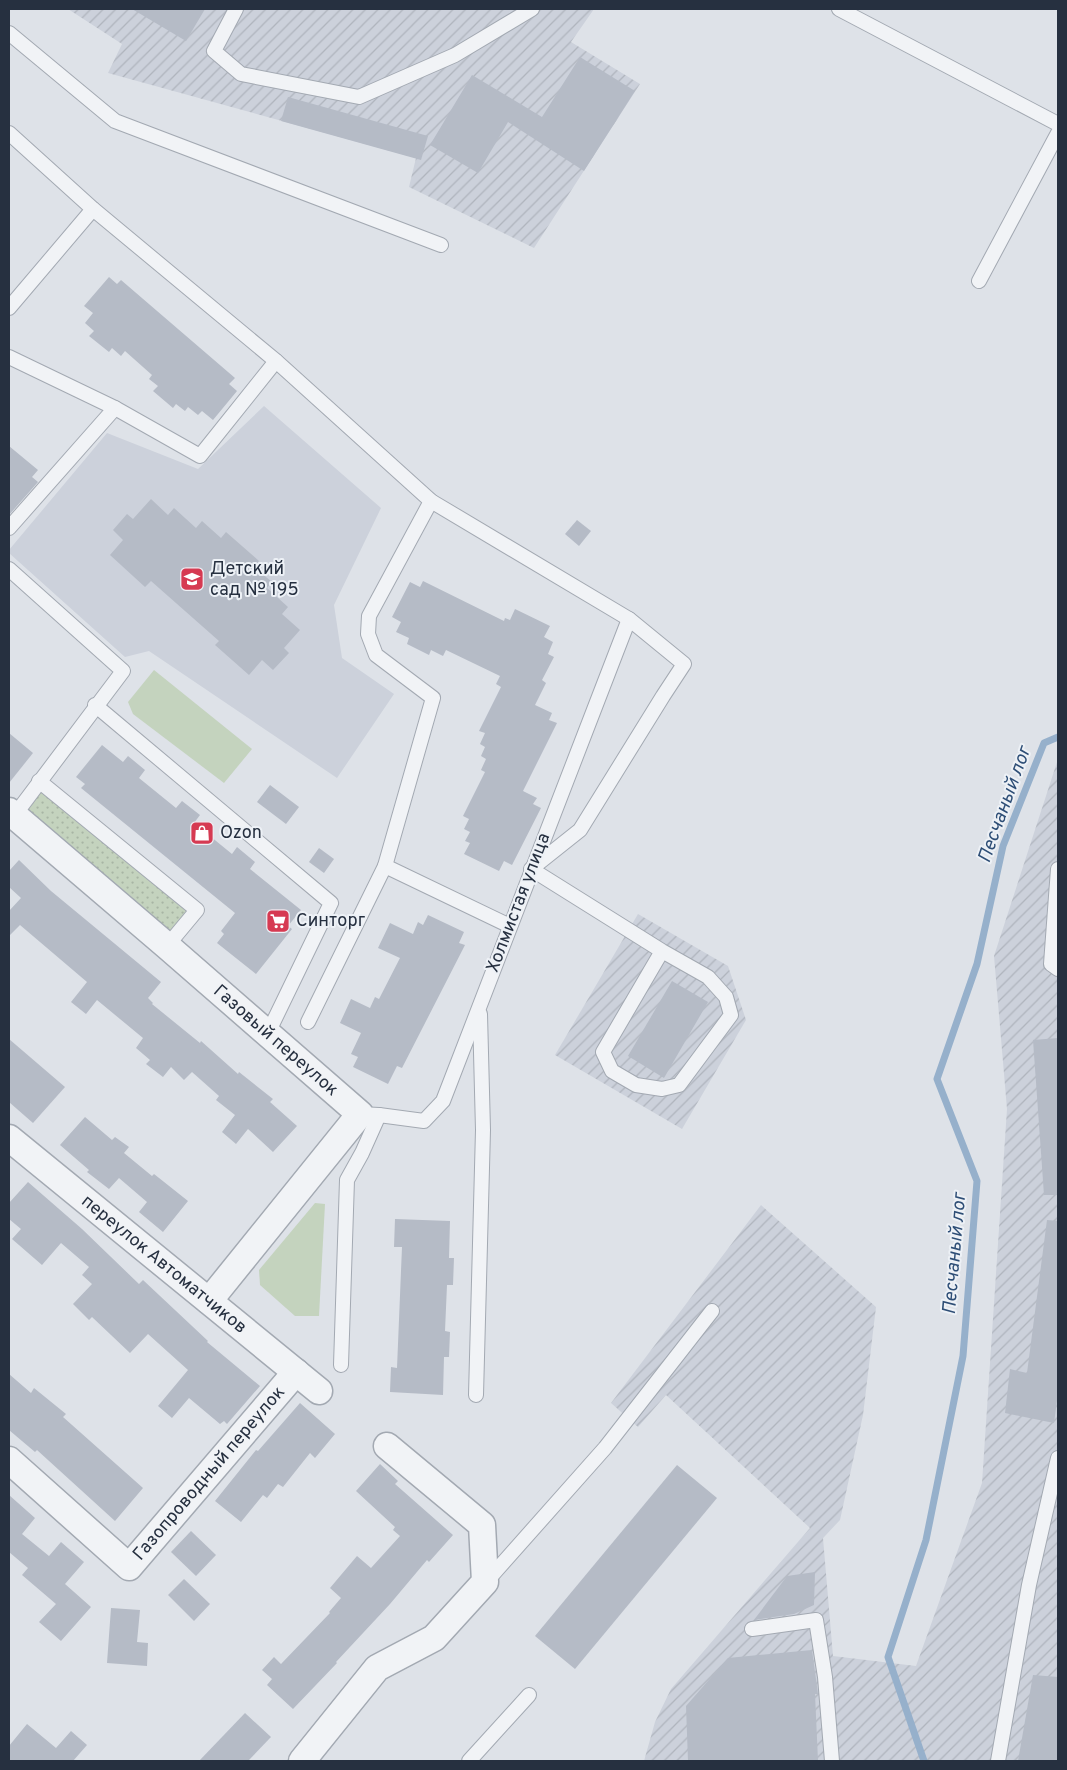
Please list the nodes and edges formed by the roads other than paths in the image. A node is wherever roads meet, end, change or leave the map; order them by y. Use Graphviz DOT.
graph roads {
  1 [pos="236,9"];
  2 [pos="532,9"];
  3 [pos="839,9"];
  4 [pos="9,33"];
  5 [pos="1058,124"];
  6 [pos="9,133"];
  7 [pos="1058,133"];
  8 [pos="93,209"];
  9 [pos="441,245"];
  10 [pos="979,281"];
  11 [pos="9,308"];
  12 [pos="9,357"];
  13 [pos="276,362"];
  14 [pos="115,408"];
  15 [pos="430,501"];
  16 [pos="9,528"];
  17 [pos="9,569"];
  18 [pos="629,619"];
  19 [pos="95,706"];
  20 [pos="39,781"];
  21 [pos="11,814"];
  22 [pos="385,866"];
  23 [pos="532,869"];
  24 [pos="1058,869"];
  25 [pos="510,926"];
  26 [pos="167,946"];
  27 [pos="662,952"];
  28 [pos="1058,969"];
  29 [pos="480,1008"];
  30 [pos="308,1022"];
  31 [pos="268,1033"];
  32 [pos="369,1114"];
  33 [pos="9,1138"];
  34 [pos="209,1301"];
  35 [pos="712,1311"];
  36 [pos="341,1364"];
  37 [pos="296,1372"];
  38 [pos="319,1391"];
  39 [pos="476,1395"];
  40 [pos="387,1446"];
  41 [pos="1058,1458"];
  42 [pos="9,1460"];
  43 [pos="1054,1496"];
  44 [pos="485,1582"];
  45 [pos="752,1629"];
  46 [pos="529,1695"];
  47 [pos="302,1761"];
  48 [pos="469,1761"];
  49 [pos="832,1761"];
  50 [pos="998,1761"];
  1 -- 2 [label="lane"];
  3 -- 5 [label="lane"];
  4 -- 9 [label="lane"];
  6 -- 8 [label="lane"];
  7 -- 10 [label="lane"];
  8 -- 11 [label="lane"];
  8 -- 13 [label="lane"];
  12 -- 14 [label="lane"];
  13 -- 14 [label="lane"];
  13 -- 15 [label="lane"];
  14 -- 16 [label="lane"];
  15 -- 18 [label="lane"];
  15 -- 22 [label="lane"];
  17 -- 19 [label="lane"];
  18 -- 23 [label="lane, Холмистая улица"];
  18 -- 23 [label="lane"];
  19 -- 20 [label="lane"];
  19 -- 31 [label="lane"];
  20 -- 21 [label="lane"];
  20 -- 26 [label="lane"];
  21 -- 26 [label="street, Газовый переулок"];
  22 -- 25 [label="lane"];
  22 -- 30 [label="lane"];
  23 -- 25 [label="lane, Холмистая улица"];
  23 -- 27 [label="lane"];
  24 -- 28 [label="lane"];
  25 -- 29 [label="lane, Холмистая улица"];
  26 -- 31 [label="street, Газовый переулок"];
  27 -- 27 [label="lane"];
  29 -- 32 [label="lane, Холмистая улица"];
  29 -- 39 [label="lane"];
  31 -- 32 [label="street, Газовый переулок"];
  32 -- 34 [label="street"];
  32 -- 36 [label="lane"];
  33 -- 34 [label="street, переулок Автоматчиков"];
  34 -- 37 [label="street, переулок Автоматчиков"];
  35 -- 44 [label="lane"];
  37 -- 38 [label="street, переулок Автоматчиков"];
  37 -- 42 [label="street, Газопроводный переулок"];
  40 -- 44 [label="street"];
  41 -- 43 [label="lane"];
  43 -- 50 [label="lane"];
  44 -- 47 [label="street"];
  45 -- 49 [label="lane"];
  46 -- 48 [label="lane"];
}
